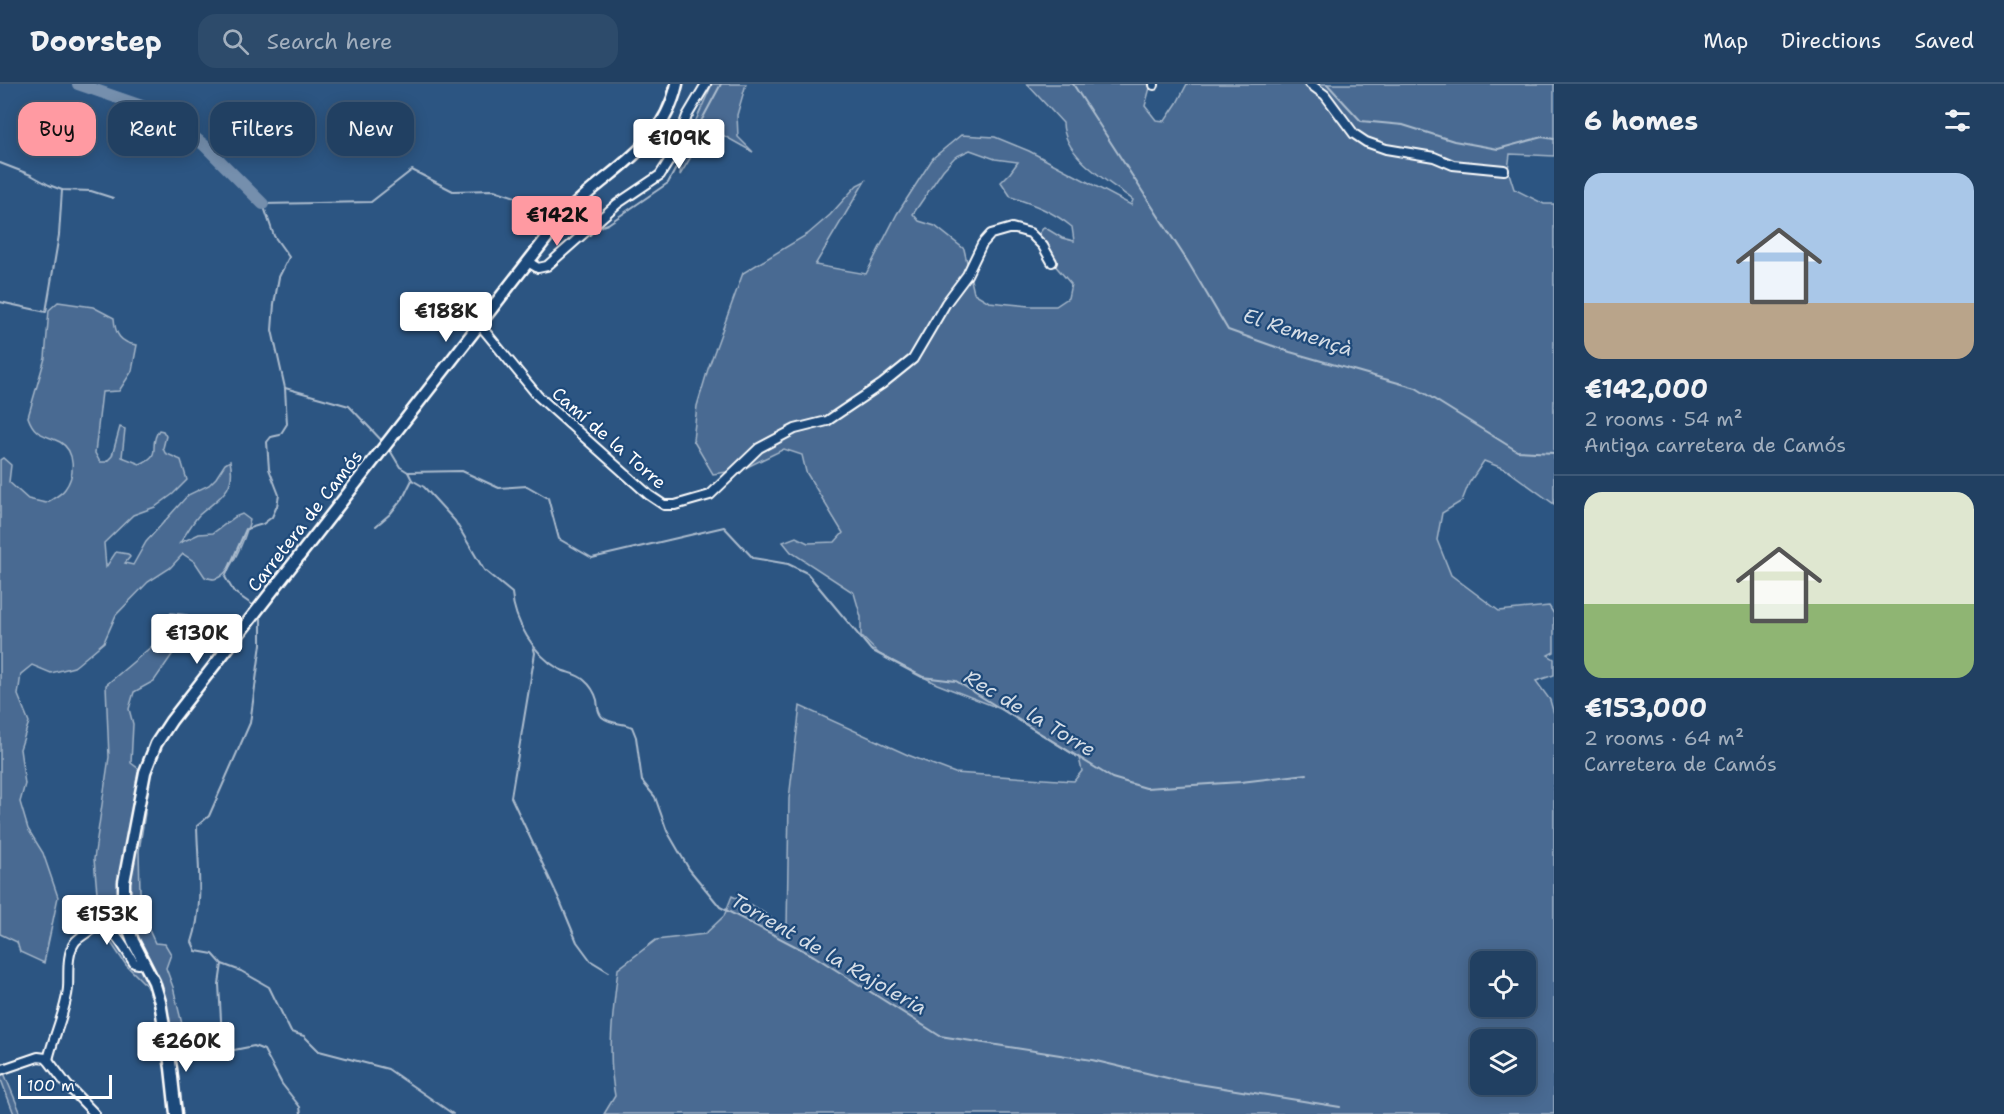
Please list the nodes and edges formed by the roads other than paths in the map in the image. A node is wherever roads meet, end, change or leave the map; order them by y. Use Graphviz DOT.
graph roads {
  1 [pos="677,84"];
  2 [pos="706,84"];
  3 [pos="1310,84"];
  4 [pos="1504,170"];
  5 [pos="530,259"];
  6 [pos="1052,262"];
  7 [pos="479,324"];
  8 [pos="144,962"];
  9 [pos="48,1060"];
  10 [pos="0,1070"];
  11 [pos="95,1114"];
  12 [pos="176,1114"];
  1 -- 5 [label="street, Carretera de Camós"];
  2 -- 5 [label="street"];
  3 -- 4 [label="street"];
  5 -- 7 [label="street, Carretera de Camós"];
  6 -- 7 [label="street, Camí de la Torre"];
  7 -- 8 [label="street, Carretera de Camós"];
  8 -- 9 [label="street"];
  8 -- 12 [label="street, Carretera de Camós"];
  9 -- 10 [label="street"];
  9 -- 11 [label="street"];
}
